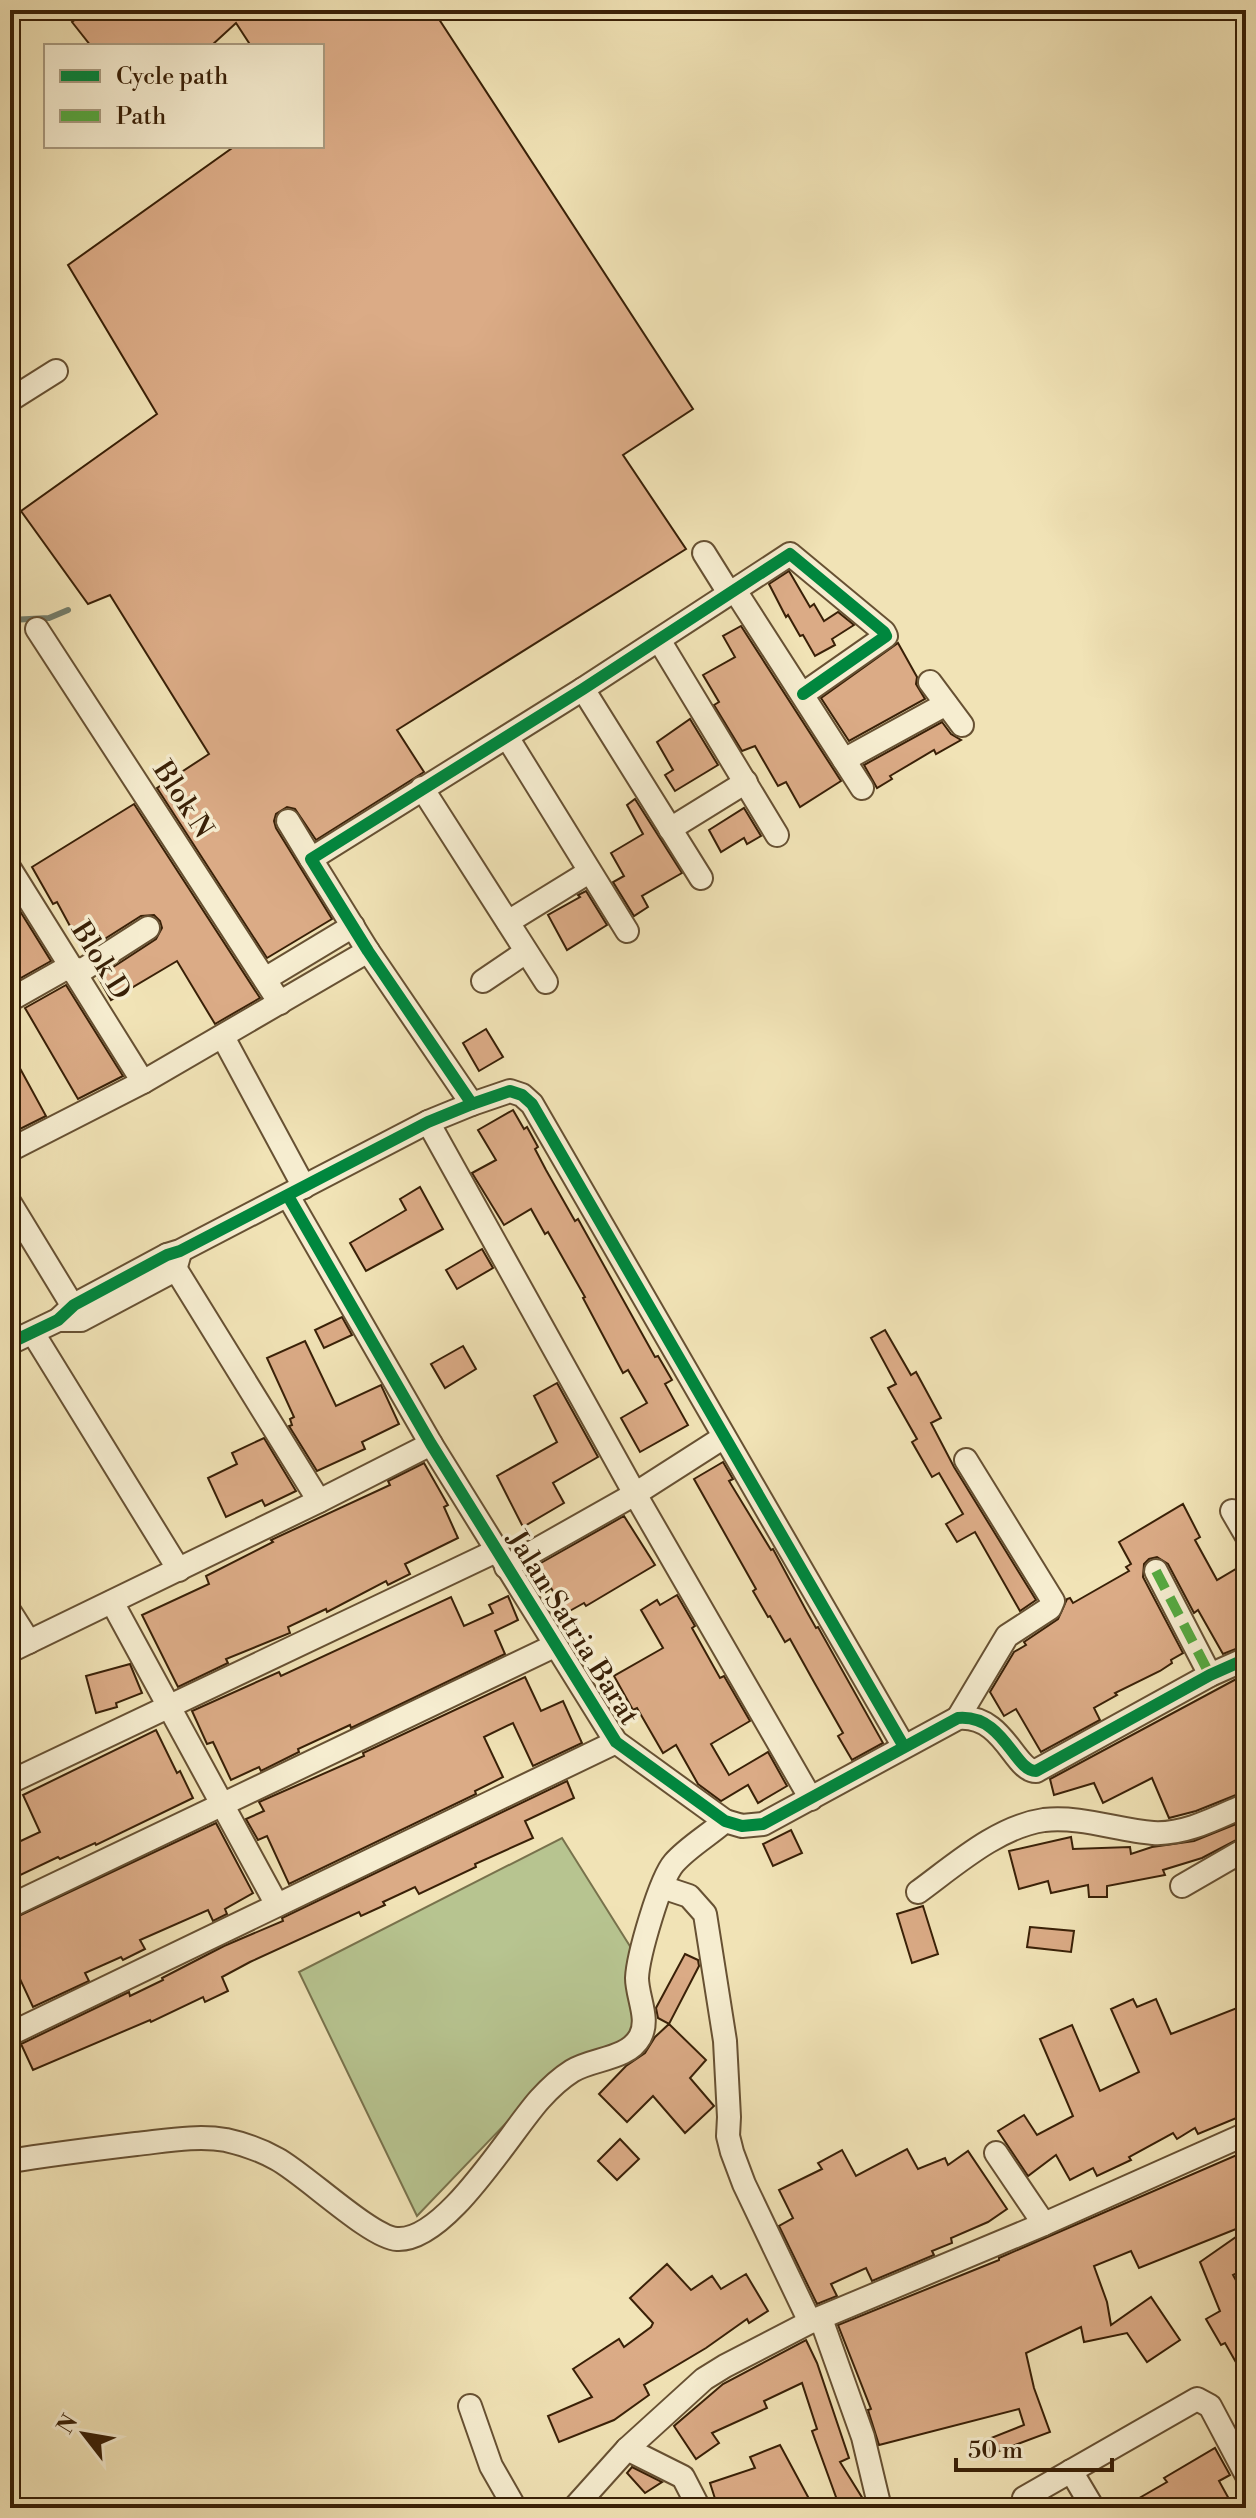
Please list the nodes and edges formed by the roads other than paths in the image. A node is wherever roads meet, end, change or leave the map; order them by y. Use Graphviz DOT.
graph roads {
  1 [pos="56,371"];
  2 [pos="10,400"];
  3 [pos="704,553"];
  4 [pos="732,591"];
  5 [pos="37,629"];
  6 [pos="659,640"];
  7 [pos="930,682"];
  8 [pos="583,689"];
  9 [pos="803,694"];
  10 [pos="946,704"];
  11 [pos="962,725"];
  12 [pos="507,737"];
  13 [pos="844,760"];
  14 [pos="746,782"];
  15 [pos="422,788"];
  16 [pos="862,788"];
  17 [pos="288,821"];
  18 [pos="670,829"];
  19 [pos="777,835"];
  20 [pos="311,859"];
  21 [pos="10,869"];
  22 [pos="589,872"];
  23 [pos="701,878"];
  24 [pos="508,922"];
  25 [pos="353,926"];
  26 [pos="148,928"];
  27 [pos="627,931"];
  28 [pos="368,951"];
  29 [pos="526,952"];
  30 [pos="73,971"];
  31 [pos="265,979"];
  32 [pos="483,981"];
  33 [pos="546,982"];
  34 [pos="10,1000"];
  35 [pos="280,1003"];
  36 [pos="223,1037"];
  37 [pos="143,1082"];
  38 [pos="472,1104"];
  39 [pos="428,1122"];
  40 [pos="10,1150"];
  41 [pos="296,1192"];
  42 [pos="10,1203"];
  43 [pos="174,1258"];
  44 [pos="71,1315"];
  45 [pos="33,1333"];
  46 [pos="10,1343"];
  47 [pos="724,1437"];
  48 [pos="431,1444"];
  49 [pos="966,1460"];
  50 [pos="635,1494"];
  51 [pos="319,1501"];
  52 [pos="1232,1511"];
  53 [pos="1246,1535"];
  54 [pos="501,1559"];
  55 [pos="179,1570"];
  56 [pos="1156,1571"];
  57 [pos="112,1602"];
  58 [pos="10,1612"];
  59 [pos="20,1646"];
  60 [pos="554,1646"];
  61 [pos="1246,1659"];
  62 [pos="1210,1675"];
  63 [pos="167,1707"];
  64 [pos="958,1718"];
  65 [pos="616,1742"];
  66 [pos="903,1745"];
  67 [pos="10,1782"];
  68 [pos="811,1799"];
  69 [pos="1246,1805"];
  70 [pos="222,1807"];
  71 [pos="717,1828"];
  72 [pos="1246,1849"];
  73 [pos="1182,1886"];
  74 [pos="662,1887"];
  75 [pos="918,1892"];
  76 [pos="277,1905"];
  77 [pos="10,1906"];
  78 [pos="10,2034"];
  79 [pos="1246,2134"];
  80 [pos="996,2153"];
  81 [pos="10,2161"];
  82 [pos="1044,2224"];
  83 [pos="816,2321"];
  84 [pos="470,2406"];
  85 [pos="627,2449"];
  86 [pos="1071,2471"];
  87 [pos="1246,2474"];
  88 [pos="1024,2498"];
  89 [pos="515,2508"];
  90 [pos="574,2508"];
  91 [pos="699,2508"];
  92 [pos="880,2508"];
  93 [pos="1093,2508"];
  1 -- 2 [label="street"];
  3 -- 4 [label="street"];
  4 -- 6 [label="street"];
  4 -- 9 [label="street"];
  4 -- 9 [label="street"];
  5 -- 31 [label="street, Blok N"];
  6 -- 8 [label="street"];
  6 -- 14 [label="street"];
  7 -- 10 [label="street"];
  8 -- 12 [label="street"];
  8 -- 18 [label="street"];
  9 -- 13 [label="street"];
  10 -- 11 [label="street"];
  10 -- 13 [label="street"];
  12 -- 15 [label="street"];
  12 -- 22 [label="street"];
  13 -- 16 [label="street"];
  14 -- 18 [label="street"];
  14 -- 19 [label="street"];
  15 -- 20 [label="street"];
  15 -- 24 [label="street"];
  17 -- 20 [label="street"];
  18 -- 23 [label="street"];
  20 -- 25 [label="street"];
  21 -- 30 [label="street, Blok D"];
  22 -- 24 [label="street"];
  22 -- 27 [label="street"];
  24 -- 29 [label="street"];
  25 -- 28 [label="street"];
  25 -- 31 [label="street"];
  26 -- 30 [label="street"];
  28 -- 35 [label="street"];
  28 -- 38 [label="street"];
  29 -- 32 [label="street"];
  29 -- 33 [label="street"];
  30 -- 34 [label="street"];
  30 -- 37 [label="street, Blok D"];
  31 -- 35 [label="street, Blok N"];
  35 -- 36 [label="street"];
  36 -- 37 [label="street"];
  36 -- 41 [label="street, Jalan Satria Barat"];
  37 -- 40 [label="street"];
  38 -- 39 [label="street"];
  38 -- 47 [label="street"];
  39 -- 41 [label="street"];
  39 -- 50 [label="street"];
  41 -- 43 [label="street"];
  41 -- 48 [label="street, Jalan Satria Barat"];
  42 -- 44 [label="street"];
  43 -- 44 [label="street"];
  43 -- 51 [label="street"];
  44 -- 45 [label="street"];
  45 -- 46 [label="street"];
  45 -- 55 [label="street"];
  47 -- 50 [label="street"];
  47 -- 66 [label="street"];
  48 -- 51 [label="street"];
  48 -- 54 [label="street, Jalan Satria Barat"];
  49 -- 64 [label="street"];
  50 -- 54 [label="street"];
  50 -- 68 [label="street"];
  51 -- 55 [label="street"];
  52 -- 53 [label="street"];
  54 -- 60 [label="street, Jalan Satria Barat"];
  54 -- 63 [label="street"];
  55 -- 57 [label="street"];
  56 -- 62 [label="street"];
  57 -- 59 [label="street"];
  57 -- 63 [label="street"];
  58 -- 59 [label="street"];
  60 -- 65 [label="street, Jalan Satria Barat"];
  60 -- 70 [label="street"];
  61 -- 62 [label="street"];
  62 -- 64 [label="street"];
  63 -- 67 [label="street"];
  63 -- 70 [label="street"];
  64 -- 66 [label="street"];
  65 -- 71 [label="street, Jalan Satria Barat"];
  65 -- 76 [label="street"];
  66 -- 68 [label="street"];
  68 -- 71 [label="street"];
  69 -- 75 [label="street"];
  70 -- 76 [label="street"];
  70 -- 77 [label="street"];
  71 -- 74 [label="street"];
  72 -- 73 [label="street"];
  74 -- 81 [label="street"];
  74 -- 83 [label="street"];
  76 -- 78 [label="street"];
  79 -- 82 [label="street"];
  80 -- 82 [label="street"];
  82 -- 83 [label="street"];
  83 -- 85 [label="street"];
  83 -- 92 [label="street"];
  84 -- 89 [label="street"];
  85 -- 90 [label="street"];
  85 -- 91 [label="street"];
  86 -- 87 [label="street"];
  86 -- 88 [label="street"];
  86 -- 93 [label="street"];
}
